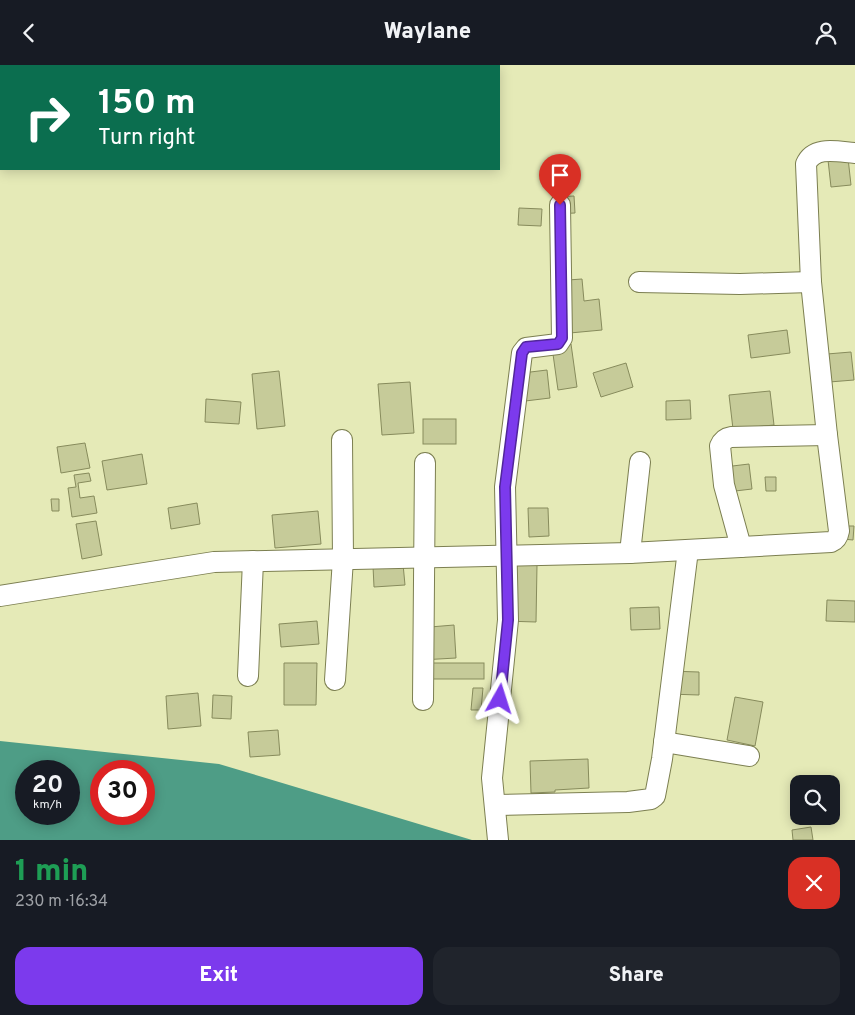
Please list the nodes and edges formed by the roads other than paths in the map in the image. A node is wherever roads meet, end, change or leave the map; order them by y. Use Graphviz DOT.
graph roads {
  1 [pos="855,153"];
  2 [pos="560,205"];
  3 [pos="640,282"];
  4 [pos="811,282"];
  5 [pos="827,435"];
  6 [pos="342,440"];
  7 [pos="640,462"];
  8 [pos="425,463"];
  9 [pos="741,547"];
  10 [pos="688,550"];
  11 [pos="630,553"];
  12 [pos="506,556"];
  13 [pos="424,557"];
  14 [pos="343,559"];
  15 [pos="253,561"];
  16 [pos="0,595"];
  17 [pos="248,676"];
  18 [pos="335,680"];
  19 [pos="423,700"];
  20 [pos="664,742"];
  21 [pos="749,756"];
  22 [pos="495,805"];
  23 [pos="498,840"];
  1 -- 4 [label="street"];
  2 -- 12 [label="street"];
  3 -- 4 [label="street"];
  4 -- 5 [label="street"];
  5 -- 9 [label="street"];
  5 -- 9 [label="street"];
  6 -- 14 [label="street"];
  7 -- 11 [label="street"];
  8 -- 13 [label="street"];
  9 -- 10 [label="street"];
  10 -- 11 [label="street"];
  10 -- 20 [label="street"];
  11 -- 12 [label="street"];
  12 -- 13 [label="street"];
  12 -- 22 [label="street"];
  13 -- 14 [label="street"];
  13 -- 19 [label="street"];
  14 -- 15 [label="street"];
  14 -- 18 [label="street"];
  15 -- 16 [label="street"];
  15 -- 17 [label="street"];
  20 -- 21 [label="street"];
  20 -- 22 [label="street"];
  22 -- 23 [label="street"];
}
